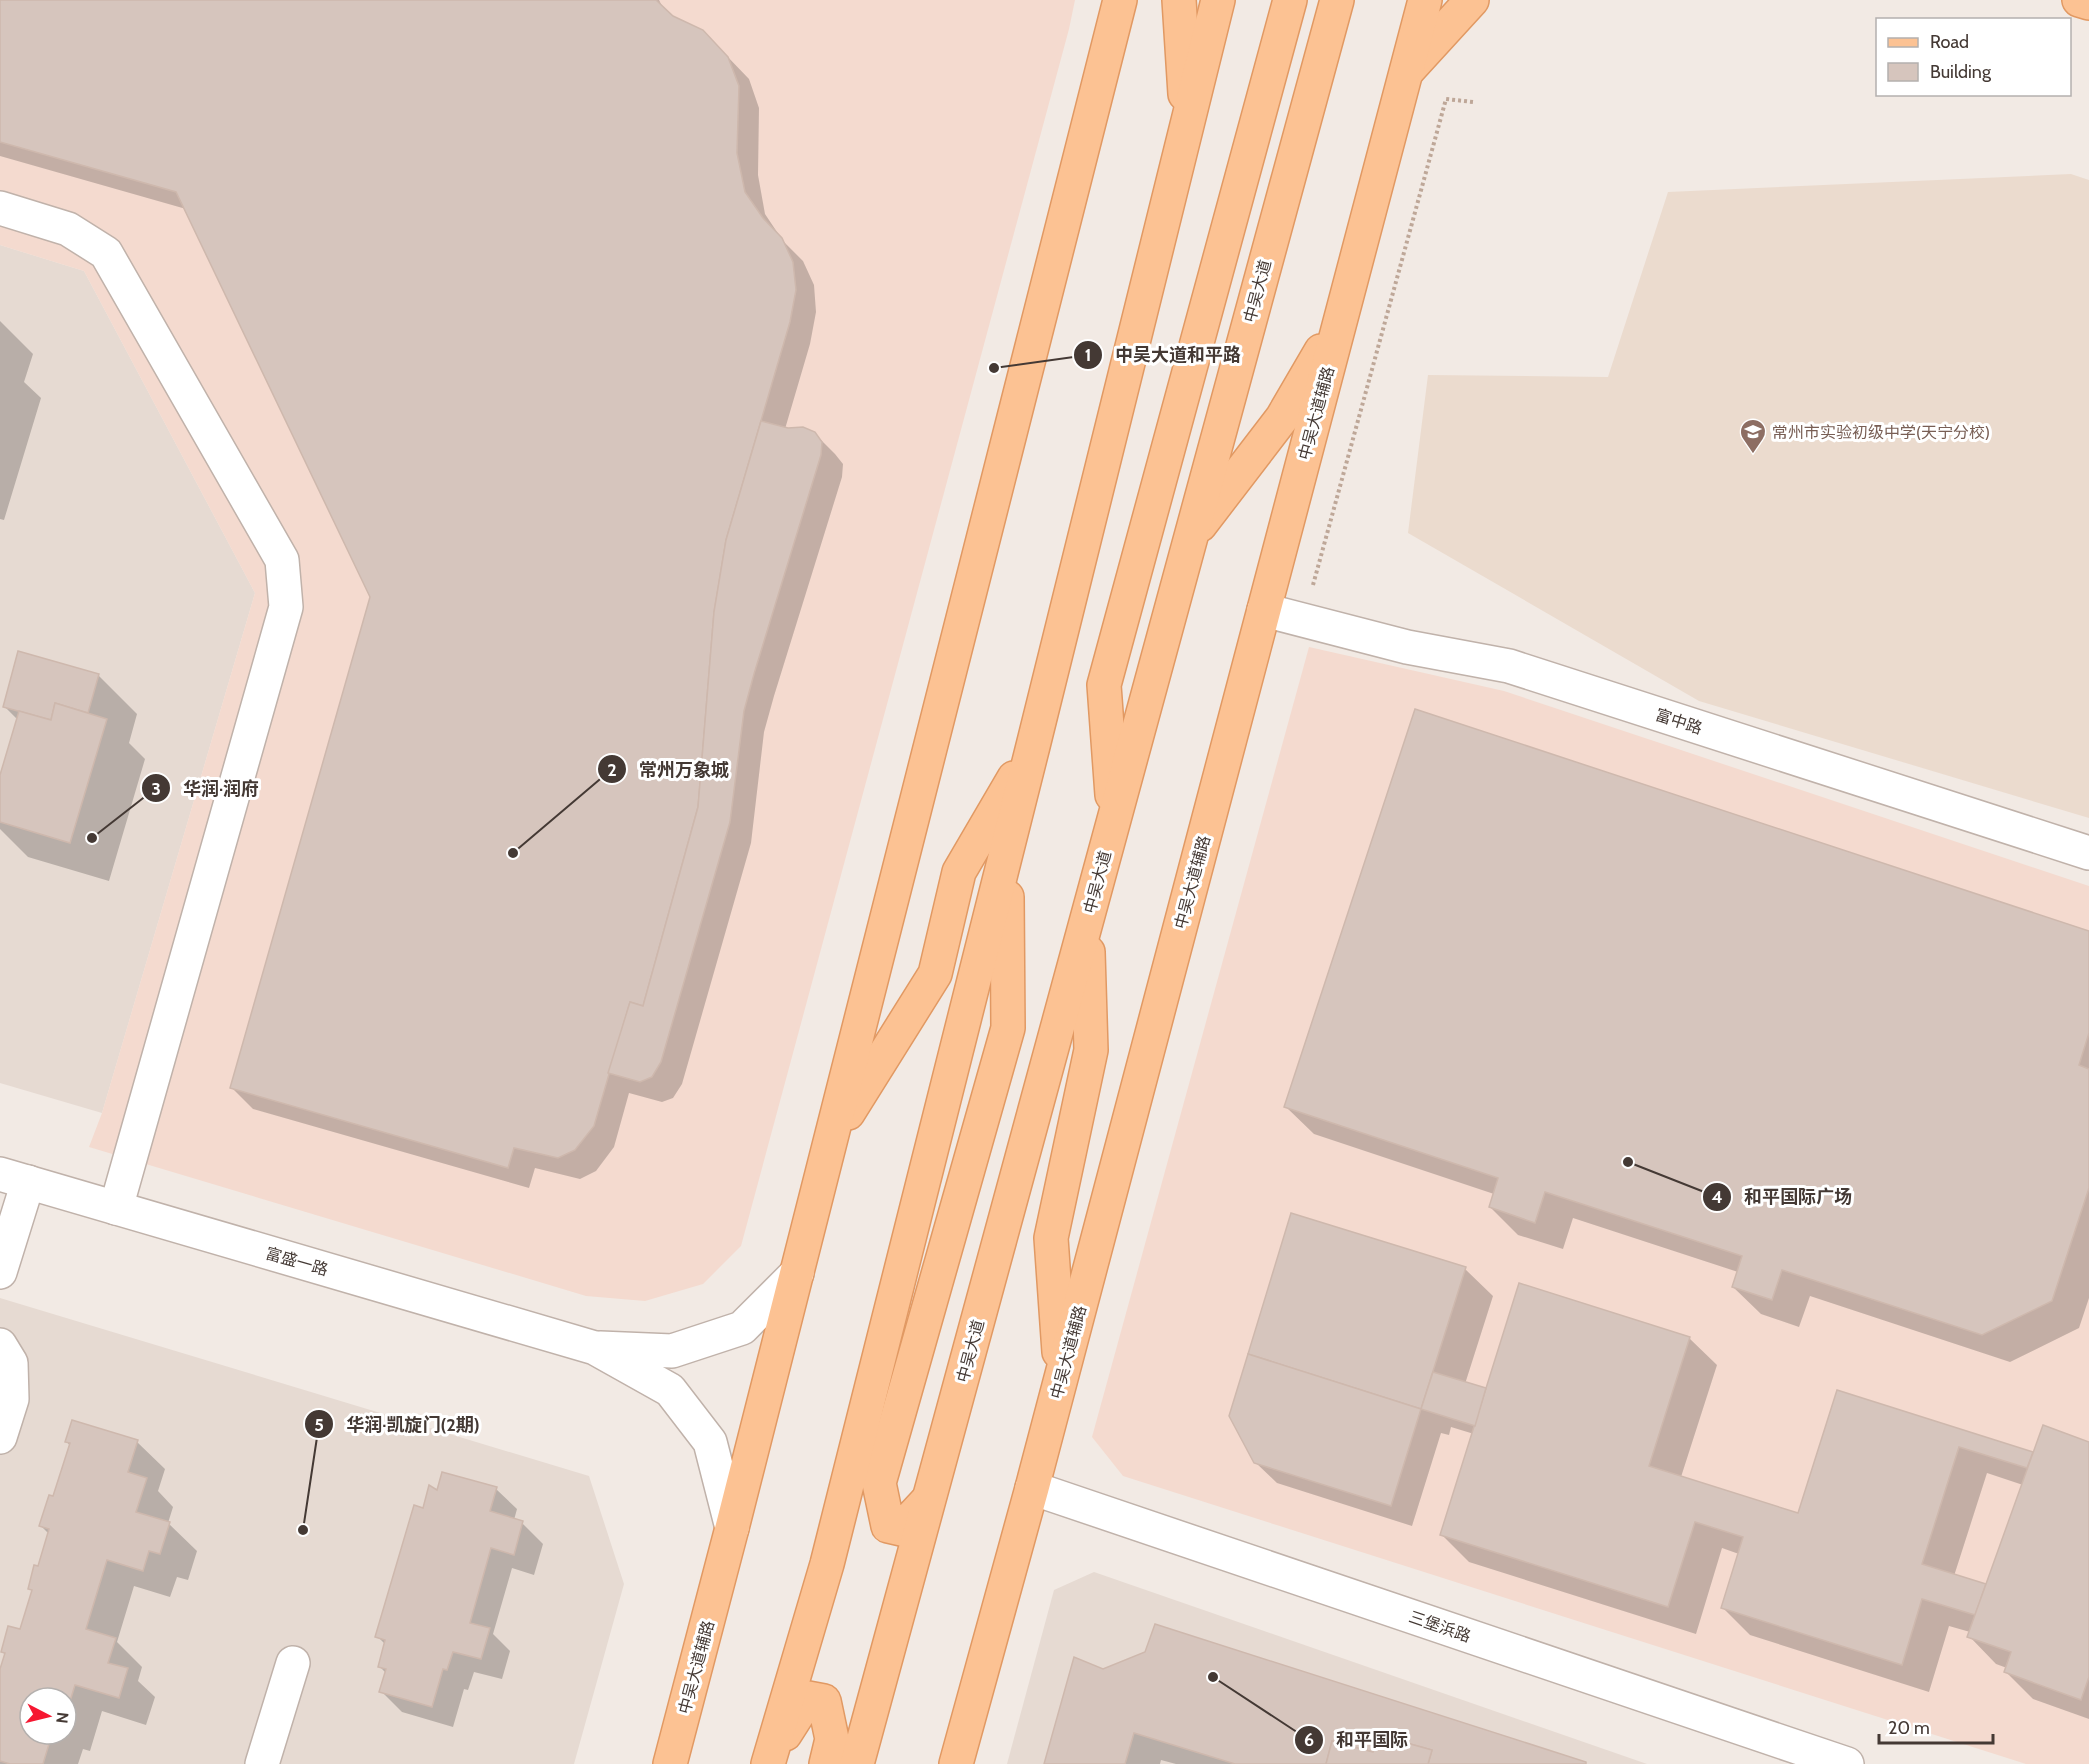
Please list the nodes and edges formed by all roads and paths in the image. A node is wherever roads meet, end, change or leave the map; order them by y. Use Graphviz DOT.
graph roads {
  1 [pos="1120,0"];
  2 [pos="1179,0"];
  3 [pos="1218,0"];
  4 [pos="1290,0"];
  5 [pos="1337,0"];
  6 [pos="1425,0"];
  7 [pos="1472,0"];
  8 [pos="2079,0"];
  9 [pos="2089,3"];
  10 [pos="1405,74"];
  11 [pos="1473,102"];
  12 [pos="1187,126"];
  13 [pos="0,208"];
  14 [pos="1341,317"];
  15 [pos="1189,538"];
  16 [pos="1313,586"];
  17 [pos="1264,610"];
  18 [pos="1033,746"];
  19 [pos="1113,821"];
  20 [pos="1006,851"];
  21 [pos="2089,853"];
  22 [pos="1086,921"];
  23 [pos="832,1138"];
  24 [pos="14,1178"];
  25 [pos="116,1208"];
  26 [pos="0,1272"];
  27 [pos="797,1273"];
  28 [pos="0,1345"];
  29 [pos="594,1348"];
  30 [pos="1060,1381"];
  31 [pos="0,1437"];
  32 [pos="1032,1488"];
  33 [pos="929,1498"];
  34 [pos="732,1528"];
  35 [pos="293,1663"];
  36 [pos="769,1761"];
  37 [pos="262,1764"];
  38 [pos="670,1764"];
  39 [pos="826,1764"];
  40 [pos="857,1764"];
  41 [pos="956,1764"];
  42 [pos="1847,1764"];
  1 -- 23 [label="main road, 中吴大道辅路"];
  2 -- 12 [label="main road"];
  3 -- 12 [label="main road"];
  4 -- 19 [label="main road"];
  5 -- 15 [label="main road, 中吴大道"];
  6 -- 10 [label="main road, 中吴大道辅路"];
  7 -- 10 [label="main road"];
  8 -- 9 [label="main road"];
  10 -- 14 [label="main road, 中吴大道辅路"];
  11 -- 16 [label="path"];
  12 -- 18 [label="main road"];
  13 -- 25 [label="street"];
  14 -- 15 [label="main road"];
  14 -- 17 [label="main road, 中吴大道辅路"];
  15 -- 19 [label="main road, 中吴大道"];
  17 -- 21 [label="street, 富中路"];
  17 -- 30 [label="main road, 中吴大道辅路"];
  18 -- 20 [label="main road"];
  18 -- 23 [label="main road"];
  19 -- 22 [label="main road, 中吴大道"];
  20 -- 33 [label="main road"];
  20 -- 36 [label="main road"];
  22 -- 30 [label="main road"];
  22 -- 33 [label="main road, 中吴大道"];
  23 -- 27 [label="main road, 中吴大道辅路"];
  24 -- 25 [label="street, 富盛一路"];
  24 -- 26 [label="street"];
  25 -- 29 [label="street, 富盛一路"];
  27 -- 29 [label="street"];
  27 -- 34 [label="main road, 中吴大道辅路"];
  28 -- 31 [label="street"];
  29 -- 34 [label="street"];
  30 -- 32 [label="main road, 中吴大道辅路"];
  32 -- 41 [label="main road, 中吴大道辅路"];
  32 -- 42 [label="street, 三堡浜路"];
  33 -- 40 [label="main road, 中吴大道"];
  34 -- 38 [label="main road, 中吴大道辅路"];
  35 -- 37 [label="street"];
  36 -- 39 [label="main road"];
}
